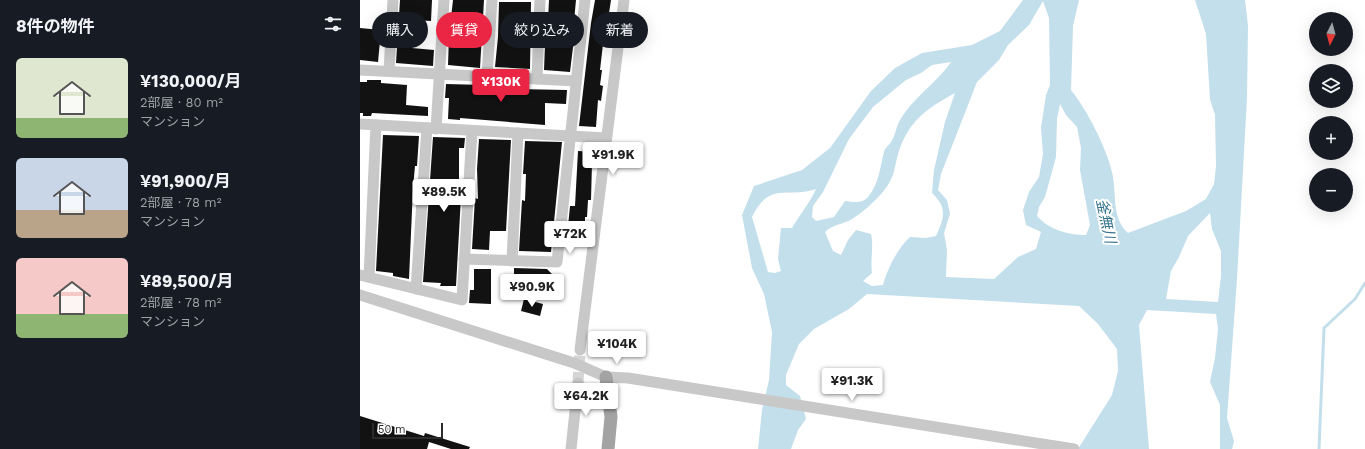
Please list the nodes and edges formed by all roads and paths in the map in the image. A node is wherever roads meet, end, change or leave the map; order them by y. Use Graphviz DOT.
graph roads {
  1 [pos="393,0"];
  2 [pos="444,0"];
  3 [pos="492,0"];
  4 [pos="540,0"];
  5 [pos="585,0"];
  6 [pos="624,0"];
  7 [pos="360,70"];
  8 [pos="390,71"];
  9 [pos="440,74"];
  10 [pos="487,76"];
  11 [pos="536,79"];
  12 [pos="576,81"];
  13 [pos="360,124"];
  14 [pos="376,125"];
  15 [pos="431,128"];
  16 [pos="472,131"];
  17 [pos="518,133"];
  18 [pos="571,136"];
  19 [pos="606,138"];
  20 [pos="464,259"];
  21 [pos="512,260"];
  22 [pos="365,276"];
  23 [pos="416,289"];
  24 [pos="360,294"];
  25 [pos="580,350"];
  26 [pos="606,377"];
  27 [pos="578,383"];
  28 [pos="571,449"];
  29 [pos="608,449"];
  30 [pos="1074,449"];
  1 -- 8 [label="street"];
  2 -- 9 [label="street"];
  3 -- 10 [label="street"];
  4 -- 11 [label="street"];
  5 -- 12 [label="street"];
  6 -- 19 [label="street"];
  7 -- 8 [label="street"];
  8 -- 9 [label="street"];
  9 -- 10 [label="street"];
  9 -- 15 [label="street"];
  10 -- 11 [label="street"];
  11 -- 12 [label="street"];
  12 -- 18 [label="street"];
  13 -- 14 [label="street"];
  14 -- 15 [label="street"];
  14 -- 22 [label="street"];
  15 -- 16 [label="street"];
  15 -- 23 [label="street"];
  16 -- 17 [label="street"];
  16 -- 20 [label="street"];
  17 -- 18 [label="street"];
  17 -- 21 [label="street"];
  18 -- 19 [label="street"];
  18 -- 21 [label="street"];
  19 -- 25 [label="street"];
  20 -- 21 [label="street"];
  20 -- 23 [label="street"];
  22 -- 23 [label="street"];
  24 -- 26 [label="street"];
  26 -- 29 [label="main road"];
  26 -- 30 [label="street"];
  27 -- 28 [label="street"];
}
